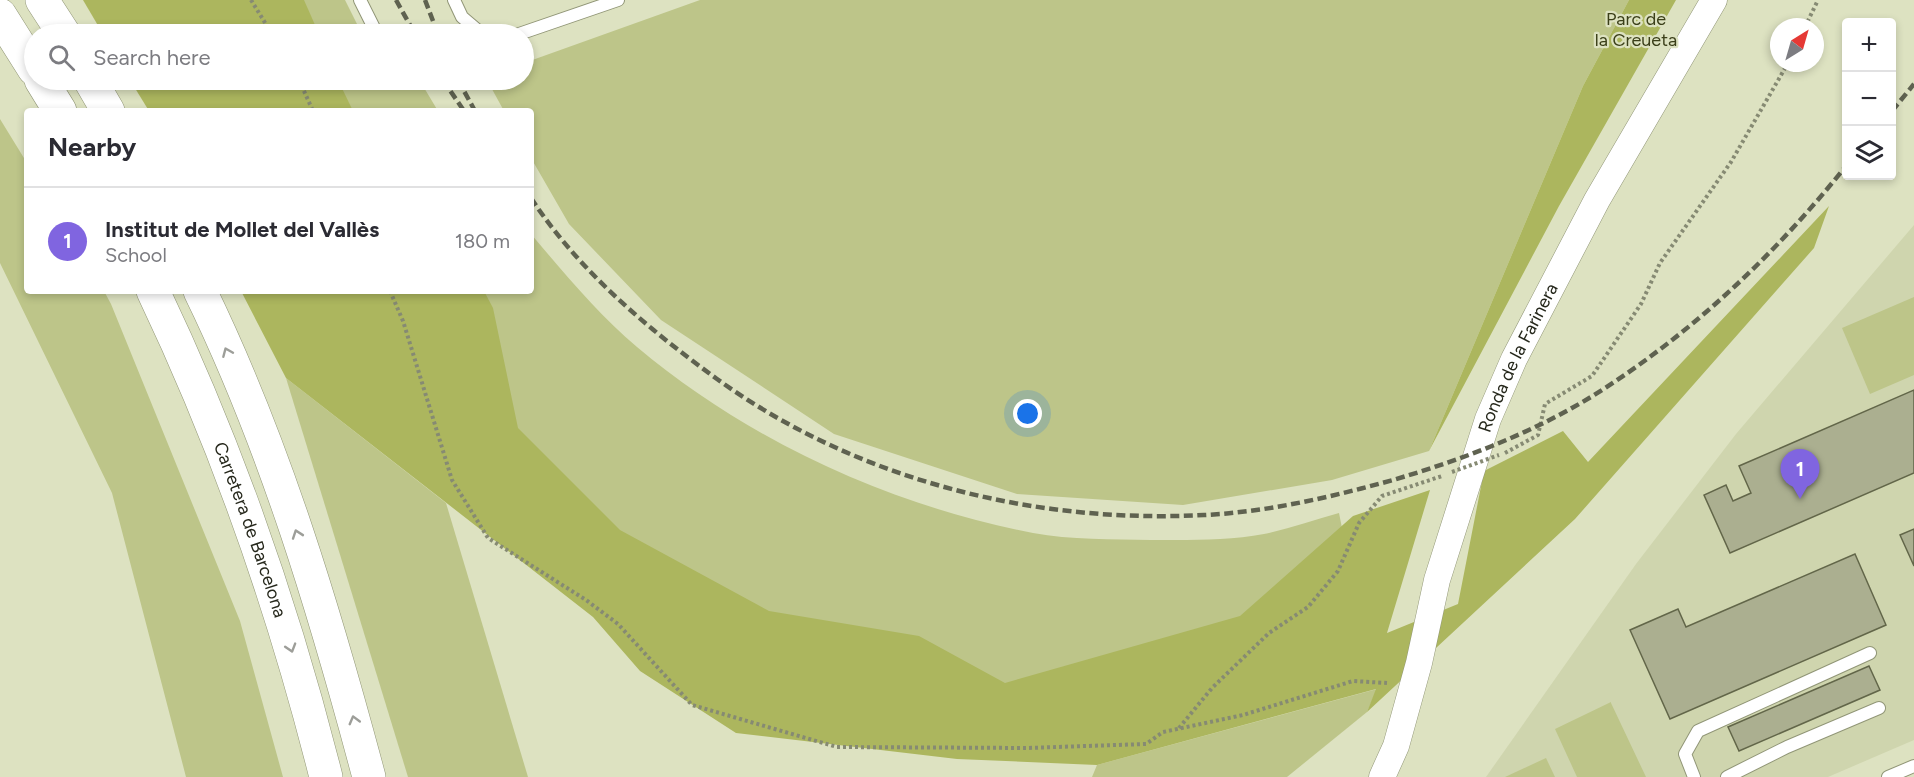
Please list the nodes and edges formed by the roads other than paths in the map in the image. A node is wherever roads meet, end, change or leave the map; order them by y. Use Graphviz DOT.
graph roads {
  1 [pos="42,0"];
  2 [pos="360,0"];
  3 [pos="454,0"];
  4 [pos="618,0"];
  5 [pos="1714,0"];
  6 [pos="0,15"];
  7 [pos="58,24"];
  8 [pos="372,24"];
  9 [pos="470,24"];
  10 [pos="534,29"];
  11 [pos="24,53"];
  12 [pos="47,90"];
  13 [pos="96,90"];
  14 [pos="58,108"];
  15 [pos="106,108"];
  16 [pos="154,294"];
  17 [pos="201,294"];
  18 [pos="1870,653"];
  19 [pos="1879,708"];
  20 [pos="1396,746"];
  21 [pos="1914,766"];
  22 [pos="326,777"];
  23 [pos="369,777"];
  24 [pos="1382,777"];
  25 [pos="1394,777"];
  26 [pos="1694,777"];
  27 [pos="1727,777"];
  28 [pos="1888,777"];
  1 -- 7 [label="highway"];
  2 -- 8 [label="lane"];
  3 -- 9 [label="lane"];
  4 -- 10 [label="lane"];
  5 -- 20 [label="street, Ronda de la Farinera"];
  6 -- 11 [label="highway"];
  12 -- 14 [label="highway"];
  13 -- 15 [label="highway"];
  16 -- 22 [label="highway, Carretera de Barcelona, one-way"];
  23 -- 17 [label="highway, one-way"];
  18 -- 26 [label="lane"];
  19 -- 27 [label="lane"];
  20 -- 24 [label="street, Ronda de la Farinera"];
  20 -- 25 [label="street, Ronda de la Farinera"];
  21 -- 28 [label="lane"];
}
